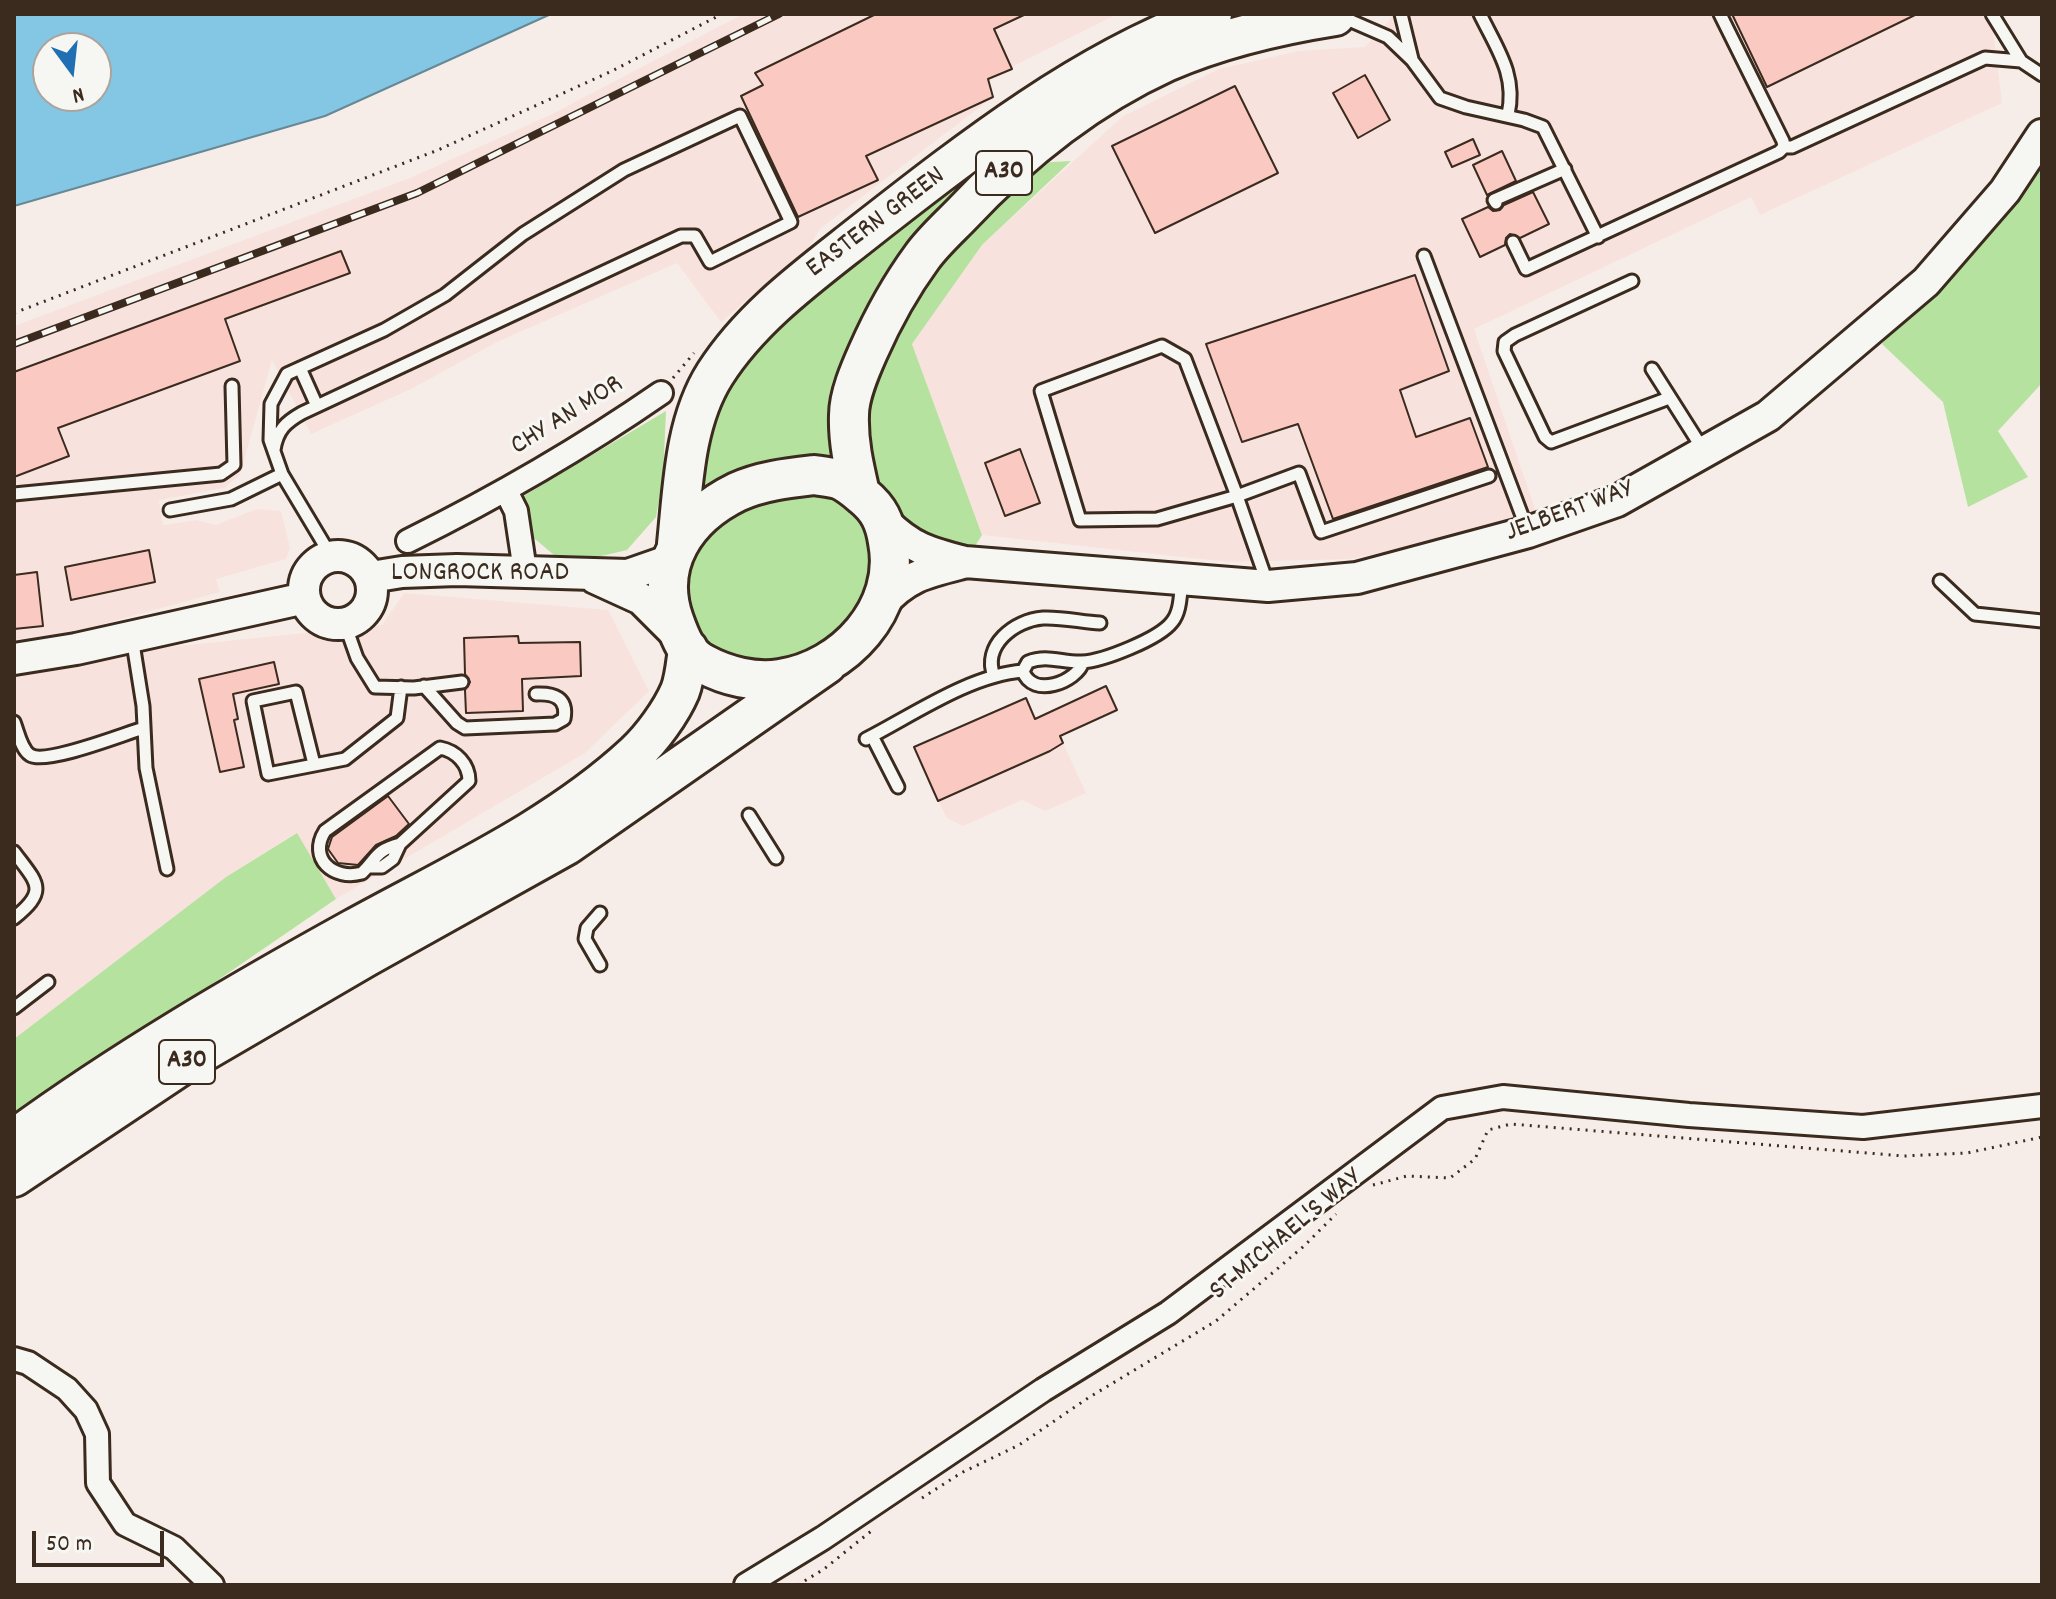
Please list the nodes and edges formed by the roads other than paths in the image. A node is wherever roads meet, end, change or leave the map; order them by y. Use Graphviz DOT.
graph roads {
  1 [pos="1212,14"];
  2 [pos="1401,14"];
  3 [pos="1480,14"];
  4 [pos="1720,14"];
  5 [pos="1992,14"];
  6 [pos="1340,15"];
  7 [pos="1412,60"];
  8 [pos="2021,61"];
  9 [pos="2042,75"];
  10 [pos="1508,115"];
  11 [pos="2042,135"];
  12 [pos="1784,147"];
  13 [pos="1565,169"];
  14 [pos="1496,203"];
  15 [pos="1598,237"];
  16 [pos="1513,242"];
  17 [pos="1424,256"];
  18 [pos="1632,281"];
  19 [pos="300,368"];
  20 [pos="1652,369"];
  21 [pos="232,386"];
  22 [pos="661,393"];
  23 [pos="1669,398"];
  24 [pos="317,406"];
  25 [pos="274,450"];
  26 [pos="1704,452"];
  27 [pos="282,474"];
  28 [pos="1489,476"];
  29 [pos="506,491"];
  30 [pos="860,493"];
  31 [pos="14,494"];
  32 [pos="1237,496"];
  33 [pos="170,510"];
  34 [pos="885,522"];
  35 [pos="1528,532"];
  36 [pos="408,541"];
  37 [pos="674,552"];
  38 [pos="331,556"];
  39 [pos="965,562"];
  40 [pos="525,571"];
  41 [pos="590,576"];
  42 [pos="371,577"];
  43 [pos="1182,580"];
  44 [pos="1940,581"];
  45 [pos="1268,586"];
  46 [pos="305,598"];
  47 [pos="881,605"];
  48 [pos="2042,621"];
  49 [pos="1100,623"];
  50 [pos="345,624"];
  51 [pos="132,636"];
  52 [pos="685,644"];
  53 [pos="14,659"];
  54 [pos="1083,662"];
  55 [pos="827,664"];
  56 [pos="1023,671"];
  57 [pos="994,676"];
  58 [pos="462,682"];
  59 [pos="424,686"];
  60 [pos="401,687"];
  61 [pos="536,694"];
  62 [pos="14,722"];
  63 [pos="144,728"];
  64 [pos="454,737"];
  65 [pos="314,764"];
  66 [pos="898,787"];
  67 [pos="749,815"];
  68 [pos="14,852"];
  69 [pos="776,858"];
  70 [pos="167,869"];
  71 [pos="600,913"];
  72 [pos="14,918"];
  73 [pos="600,965"];
  74 [pos="48,982"];
  75 [pos="14,1008"];
  76 [pos="2042,1106"];
  77 [pos="14,1139"];
  78 [pos="14,1177"];
  79 [pos="14,1359"];
  80 [pos="212,1585"];
  81 [pos="746,1585"];
  1 -- 37 [label="highway, EASTERN GREEN / A30"];
  2 -- 7 [label="lane"];
  3 -- 10 [label="lane"];
  4 -- 12 [label="lane"];
  5 -- 8 [label="lane"];
  6 -- 7 [label="lane"];
  6 -- 30 [label="highway, EASTERN GREEN / A30"];
  7 -- 10 [label="lane"];
  8 -- 9 [label="lane"];
  8 -- 12 [label="lane"];
  10 -- 13 [label="lane"];
  11 -- 26 [label="street, JELBERT WAY"];
  12 -- 15 [label="lane"];
  13 -- 14 [label="lane"];
  13 -- 15 [label="lane"];
  15 -- 16 [label="lane"];
  17 -- 35 [label="lane"];
  18 -- 23 [label="lane"];
  19 -- 24 [label="lane"];
  19 -- 24 [label="lane"];
  19 -- 25 [label="lane"];
  20 -- 23 [label="lane"];
  21 -- 31 [label="lane"];
  22 -- 29 [label="street, CHY AN MOR"];
  23 -- 26 [label="lane"];
  24 -- 25 [label="lane"];
  25 -- 27 [label="lane"];
  26 -- 35 [label="street, JELBERT WAY"];
  27 -- 33 [label="lane"];
  27 -- 38 [label="lane"];
  28 -- 32 [label="lane"];
  29 -- 36 [label="street, CHY AN MOR"];
  29 -- 40 [label="street, CHY AN MOR"];
  30 -- 34 [label="highway"];
  30 -- 37 [label="highway"];
  32 -- 32 [label="lane"];
  32 -- 45 [label="lane"];
  34 -- 39 [label="street, JELBERT WAY"];
  34 -- 47 [label="highway"];
  35 -- 45 [label="street, JELBERT WAY"];
  37 -- 41 [label="street, LONGROCK ROAD"];
  37 -- 52 [label="highway"];
  38 -- 42 [label="street"];
  38 -- 46 [label="street"];
  39 -- 43 [label="street, JELBERT WAY"];
  39 -- 47 [label="street, JELBERT WAY"];
  40 -- 41 [label="street, LONGROCK ROAD"];
  40 -- 42 [label="street, LONGROCK ROAD"];
  41 -- 52 [label="street, LONGROCK ROAD"];
  42 -- 50 [label="street"];
  43 -- 45 [label="street, JELBERT WAY"];
  43 -- 54 [label="lane"];
  44 -- 48 [label="lane"];
  46 -- 50 [label="street"];
  46 -- 51 [label="street"];
  47 -- 55 [label="highway"];
  49 -- 57 [label="lane"];
  50 -- 60 [label="lane"];
  51 -- 53 [label="street"];
  51 -- 63 [label="lane"];
  52 -- 55 [label="highway"];
  52 -- 77 [label="highway, A30"];
  54 -- 56 [label="lane"];
  54 -- 56 [label="lane"];
  55 -- 78 [label="highway, A30"];
  56 -- 57 [label="lane"];
  57 -- 66 [label="lane"];
  58 -- 59 [label="lane"];
  59 -- 60 [label="lane"];
  59 -- 64 [label="lane"];
  60 -- 65 [label="lane"];
  61 -- 64 [label="lane"];
  62 -- 63 [label="lane"];
  63 -- 70 [label="lane"];
  64 -- 64 [label="lane"];
  65 -- 65 [label="lane"];
  67 -- 69 [label="lane"];
  68 -- 72 [label="lane"];
  71 -- 73 [label="lane"];
  74 -- 75 [label="lane"];
  76 -- 81 [label="street"];
  79 -- 80 [label="street"];
}
